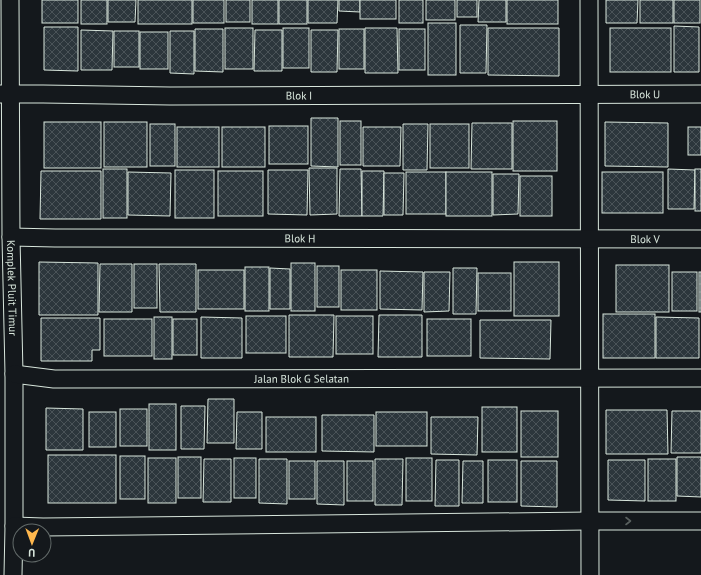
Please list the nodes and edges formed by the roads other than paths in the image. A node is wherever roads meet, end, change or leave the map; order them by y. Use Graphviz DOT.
graph roads {
  1 [pos="10,0"];
  2 [pos="589,0"];
  3 [pos="5,94"];
  4 [pos="589,94"];
  5 [pos="701,94"];
  6 [pos="11,237"];
  7 [pos="589,239"];
  8 [pos="701,239"];
  9 [pos="14,374"];
  10 [pos="701,378"];
  11 [pos="589,379"];
  12 [pos="590,521"];
  13 [pos="701,521"];
  14 [pos="14,523"];
  15 [pos="52,528"];
  16 [pos="13,563"];
  17 [pos="13,575"];
  18 [pos="590,575"];
  1 -- 3 [label="street, Komplek Pluit Timur"];
  2 -- 4 [label="street"];
  3 -- 4 [label="street, Blok I"];
  3 -- 6 [label="street, Komplek Pluit Timur"];
  4 -- 5 [label="street, Blok U"];
  4 -- 7 [label="street"];
  6 -- 7 [label="street, Blok H"];
  6 -- 9 [label="street, Komplek Pluit Timur"];
  7 -- 8 [label="street, Blok V"];
  7 -- 11 [label="street"];
  9 -- 11 [label="street, Jalan Blok G Selatan"];
  9 -- 14 [label="street, Komplek Pluit Timur"];
  10 -- 11 [label="street, Jalan Blok G Selatan"];
  11 -- 12 [label="street"];
  12 -- 13 [label="street, one-way"];
  12 -- 15 [label="street"];
  12 -- 18 [label="street"];
  16 -- 17 [label="street, Komplek Pluit Timur"];
}
